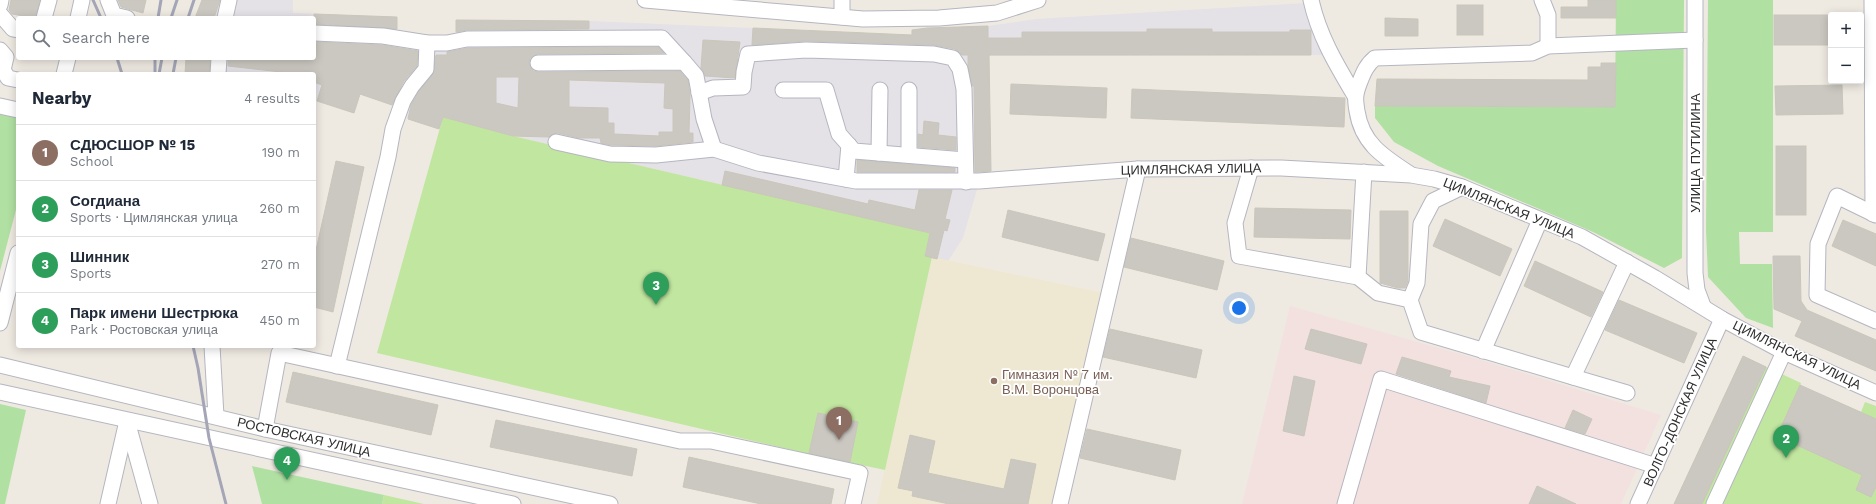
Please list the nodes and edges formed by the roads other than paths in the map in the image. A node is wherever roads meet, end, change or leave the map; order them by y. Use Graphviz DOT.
graph roads {
  1 [pos="1,0"];
  2 [pos="49,0"];
  3 [pos="82,0"];
  4 [pos="108,0"];
  5 [pos="229,0"];
  6 [pos="645,0"];
  7 [pos="842,0"];
  8 [pos="1038,0"];
  9 [pos="1310,0"];
  10 [pos="1542,0"];
  11 [pos="1695,0"];
  12 [pos="1872,0"];
  13 [pos="0,5"];
  14 [pos="0,14"];
  15 [pos="45,16"];
  16 [pos="78,16"];
  17 [pos="120,16"];
  18 [pos="225,16"];
  19 [pos="842,17"];
  20 [pos="16,30"];
  21 [pos="316,34"];
  22 [pos="1695,40"];
  23 [pos="427,43"];
  24 [pos="1548,46"];
  25 [pos="0,50"];
  26 [pos="68,60"];
  27 [pos="219,60"];
  28 [pos="684,62"];
  29 [pos="538,63"];
  30 [pos="64,72"];
  31 [pos="218,72"];
  32 [pos="16,80"];
  33 [pos="783,90"];
  34 [pos="880,90"];
  35 [pos="908,90"];
  36 [pos="699,93"];
  37 [pos="1355,96"];
  38 [pos="0,106"];
  39 [pos="16,110"];
  40 [pos="556,142"];
  41 [pos="849,145"];
  42 [pos="714,149"];
  43 [pos="879,153"];
  44 [pos="908,156"];
  45 [pos="966,160"];
  46 [pos="1251,168"];
  47 [pos="1138,169"];
  48 [pos="1364,172"];
  49 [pos="1411,175"];
  50 [pos="846,179"];
  51 [pos="966,182"];
  52 [pos="1462,187"];
  53 [pos="1875,214"];
  54 [pos="1540,220"];
  55 [pos="16,261"];
  56 [pos="1627,262"];
  57 [pos="1358,277"];
  58 [pos="1410,300"];
  59 [pos="1703,306"];
  60 [pos="1722,319"];
  61 [pos="1876,320"];
  62 [pos="0,323"];
  63 [pos="212,348"];
  64 [pos="1483,351"];
  65 [pos="1784,352"];
  66 [pos="0,365"];
  67 [pos="337,366"];
  68 [pos="1573,377"];
  69 [pos="0,392"];
  70 [pos="1627,393"];
  71 [pos="1876,393"];
  72 [pos="216,416"];
  73 [pos="127,421"];
  74 [pos="265,429"];
  75 [pos="1656,466"];
  76 [pos="464,499"];
  77 [pos="108,504"];
  78 [pos="150,504"];
  79 [pos="513,504"];
  80 [pos="610,504"];
  81 [pos="853,504"];
  82 [pos="1060,504"];
  83 [pos="1346,504"];
  84 [pos="1638,504"];
  85 [pos="1714,504"];
  1 -- 13 [label="street"];
  2 -- 15 [label="street"];
  3 -- 16 [label="street"];
  4 -- 17 [label="street"];
  5 -- 18 [label="street"];
  6 -- 19 [label="street"];
  7 -- 19 [label="street"];
  8 -- 19 [label="street"];
  9 -- 37 [label="street"];
  10 -- 24 [label="street"];
  11 -- 22 [label="street, УЛИЦА ПУТИЛИНА"];
  12 -- 53 [label="street"];
  14 -- 20 [label="street"];
  21 -- 23 [label="street"];
  22 -- 24 [label="street"];
  22 -- 59 [label="street, УЛИЦА ПУТИЛИНА"];
  23 -- 28 [label="street"];
  23 -- 67 [label="street"];
  24 -- 37 [label="street"];
  25 -- 32 [label="street"];
  26 -- 30 [label="street"];
  27 -- 31 [label="street"];
  28 -- 29 [label="street"];
  28 -- 36 [label="street"];
  33 -- 41 [label="street"];
  34 -- 43 [label="street"];
  35 -- 44 [label="street"];
  36 -- 42 [label="street"];
  36 -- 45 [label="street"];
  37 -- 49 [label="street"];
  38 -- 39 [label="street"];
  40 -- 42 [label="street"];
  41 -- 43 [label="street"];
  41 -- 50 [label="street"];
  42 -- 50 [label="street, ЦИМЛЯНСКАЯ УЛИЦА"];
  43 -- 44 [label="street"];
  44 -- 45 [label="street"];
  45 -- 51 [label="street"];
  46 -- 47 [label="street, ЦИМЛЯНСКАЯ УЛИЦА"];
  46 -- 48 [label="street, ЦИМЛЯНСКАЯ УЛИЦА"];
  46 -- 57 [label="street"];
  47 -- 51 [label="street, ЦИМЛЯНСКАЯ УЛИЦА"];
  47 -- 82 [label="street"];
  48 -- 49 [label="street, ЦИМЛЯНСКАЯ УЛИЦА"];
  48 -- 57 [label="street"];
  49 -- 52 [label="street, ЦИМЛЯНСКАЯ УЛИЦА"];
  50 -- 51 [label="street, ЦИМЛЯНСКАЯ УЛИЦА"];
  52 -- 54 [label="street, ЦИМЛЯНСКАЯ УЛИЦА"];
  52 -- 58 [label="street"];
  53 -- 61 [label="street"];
  54 -- 56 [label="street, ЦИМЛЯНСКАЯ УЛИЦА"];
  54 -- 64 [label="street"];
  55 -- 62 [label="street"];
  56 -- 59 [label="street, ЦИМЛЯНСКАЯ УЛИЦА"];
  56 -- 68 [label="street"];
  57 -- 58 [label="street"];
  58 -- 64 [label="street"];
  59 -- 60 [label="street, ЦИМЛЯНСКАЯ УЛИЦА"];
  60 -- 65 [label="street, ЦИМЛЯНСКАЯ УЛИЦА"];
  60 -- 75 [label="street, ВОЛГО-ДОНСКАЯ УЛИЦА"];
  63 -- 72 [label="street"];
  64 -- 68 [label="street"];
  65 -- 71 [label="street, ЦИМЛЯНСКАЯ УЛИЦА"];
  65 -- 85 [label="street"];
  66 -- 72 [label="street, РОСТОВСКАЯ УЛИЦА"];
  67 -- 74 [label="street"];
  67 -- 81 [label="street"];
  68 -- 70 [label="street"];
  69 -- 73 [label="street, РОСТОВСКАЯ УЛИЦА"];
  72 -- 74 [label="street, РОСТОВСКАЯ УЛИЦА"];
  73 -- 76 [label="street, РОСТОВСКАЯ УЛИЦА"];
  73 -- 77 [label="street"];
  73 -- 78 [label="street"];
  74 -- 80 [label="street, РОСТОВСКАЯ УЛИЦА"];
  75 -- 83 [label="street"];
  75 -- 84 [label="street, ВОЛГО-ДОНСКАЯ УЛИЦА"];
  76 -- 79 [label="street, РОСТОВСКАЯ УЛИЦА"];
}
